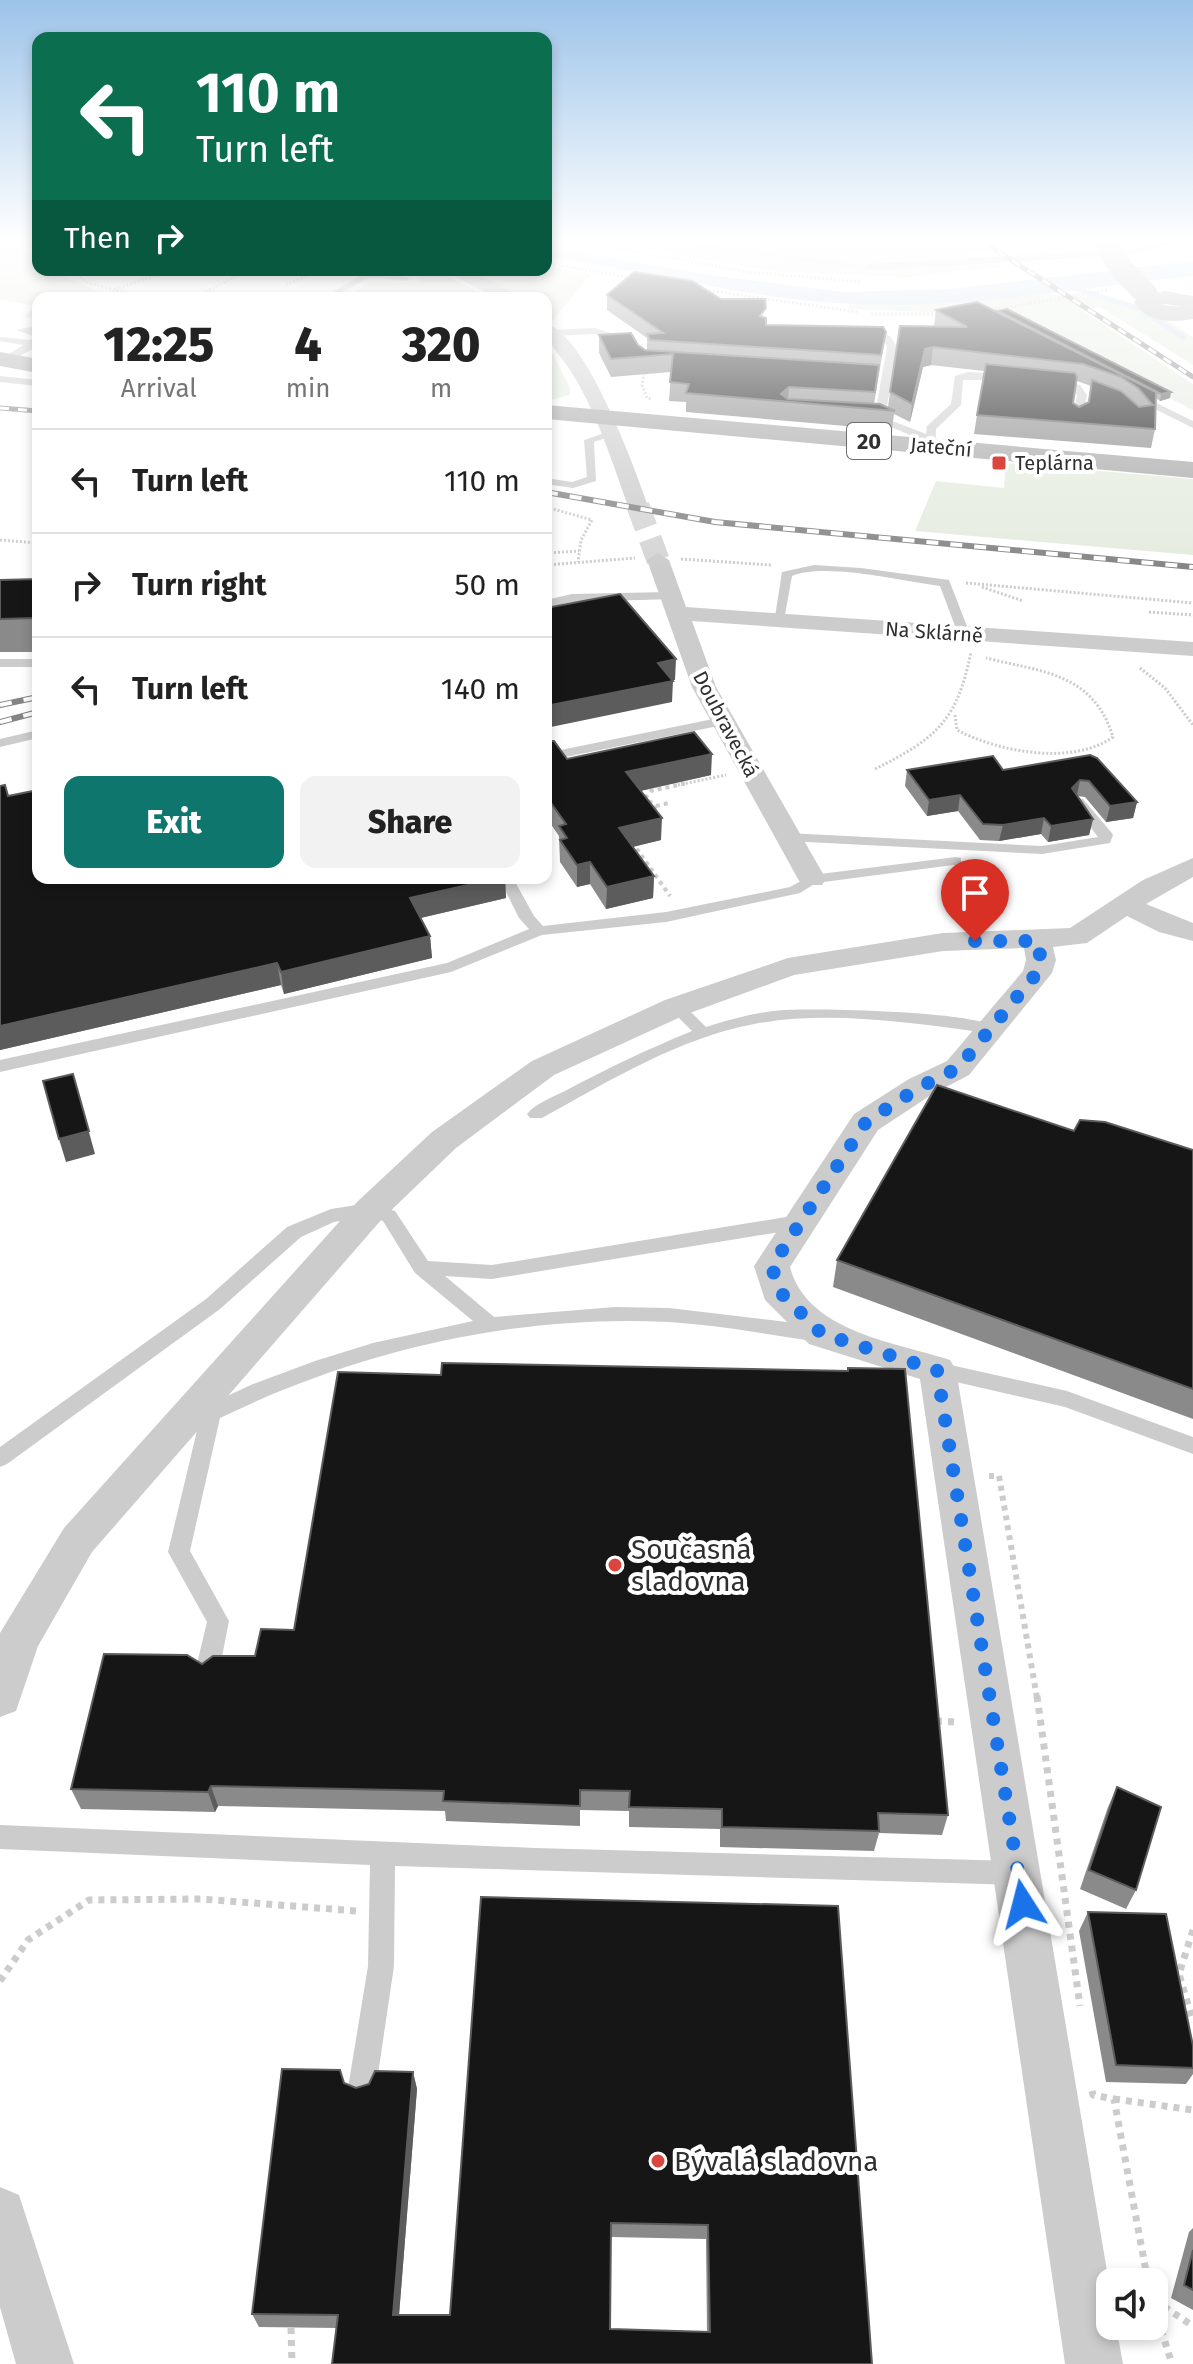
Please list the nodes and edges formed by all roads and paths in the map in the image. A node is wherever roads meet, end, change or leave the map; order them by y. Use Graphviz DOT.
graph roads {
  1 [pos="563,351"];
  2 [pos="639,351"];
  3 [pos="891,351"];
  4 [pos="2,359"];
  5 [pos="645,362"];
  6 [pos="32,365"];
  7 [pos="870,376"];
  8 [pos="886,377"];
  9 [pos="1021,378"];
  10 [pos="32,379"];
  11 [pos="1044,380"];
  12 [pos="1077,387"];
  13 [pos="1125,390"];
  14 [pos="1090,392"];
  15 [pos="654,400"];
  16 [pos="552,413"];
  17 [pos="857,414"];
  18 [pos="881,417"];
  19 [pos="1077,420"];
  20 [pos="609,425"];
  21 [pos="1193,425"];
  22 [pos="931,443"];
  23 [pos="1193,470"];
  24 [pos="552,482"];
  25 [pos="638,506"];
  26 [pos="552,509"];
  27 [pos="0,540"];
  28 [pos="32,543"];
  29 [pos="579,551"];
  30 [pos="552,553"];
  31 [pos="658,560"];
  32 [pos="578,562"];
  33 [pos="945,583"];
  34 [pos="971,583"];
  35 [pos="552,596"];
  36 [pos="572,598"];
  37 [pos="1023,601"];
  38 [pos="552,603"];
  39 [pos="1193,603"];
  40 [pos="672,604"];
  41 [pos="1149,612"];
  42 [pos="1193,615"];
  43 [pos="778,620"];
  44 [pos="969,640"];
  45 [pos="1193,649"];
  46 [pos="992,660"];
  47 [pos="1025,660"];
  48 [pos="0,663"];
  49 [pos="32,663"];
  50 [pos="1138,667"];
  51 [pos="955,715"];
  52 [pos="723,721"];
  53 [pos="1193,725"];
  54 [pos="32,735"];
  55 [pos="0,743"];
  56 [pos="552,756"];
  57 [pos="875,769"];
  58 [pos="735,773"];
  59 [pos="645,798"];
  60 [pos="1078,802"];
  61 [pos="669,803"];
  62 [pos="656,806"];
  63 [pos="630,816"];
  64 [pos="621,825"];
  65 [pos="629,837"];
  66 [pos="787,837"];
  67 [pos="956,861"];
  68 [pos="1193,866"];
  69 [pos="812,879"];
  70 [pos="509,884"];
  71 [pos="1124,904"];
  72 [pos="682,914"];
  73 [pos="539,931"];
  74 [pos="1193,932"];
  75 [pos="1037,941"];
  76 [pos="676,1007"];
  77 [pos="987,1028"];
  78 [pos="704,1034"];
  79 [pos="0,1066"];
  80 [pos="536,1114"];
  81 [pos="370,1210"];
  82 [pos="798,1222"];
  83 [pos="422,1268"];
  84 [pos="490,1325"];
  85 [pos="822,1334"];
  86 [pos="937,1370"];
  87 [pos="203,1411"];
  88 [pos="1193,1446"];
  89 [pos="0,1458"];
  90 [pos="954,1476"];
  91 [pos="9,1640"];
  92 [pos="207,1672"];
  93 [pos="0,1697"];
  94 [pos="0,1837"];
  95 [pos="383,1854"];
  96 [pos="1019,1873"];
  97 [pos="382,1912"];
  98 [pos="1193,1930"];
  99 [pos="0,1981"];
  100 [pos="1082,2017"];
  101 [pos="1193,2022"];
  102 [pos="1091,2080"];
  103 [pos="362,2088"];
  104 [pos="1114,2099"];
  105 [pos="1193,2110"];
  106 [pos="0,2214"];
  107 [pos="1145,2268"];
  108 [pos="1168,2309"];
  109 [pos="1193,2326"];
  110 [pos="291,2328"];
  111 [pos="1164,2340"];
  112 [pos="45,2364"];
  113 [pos="292,2364"];
  114 [pos="1094,2364"];
  115 [pos="1172,2364"];
  1 -- 20 [label="street"];
  2 -- 5 [label="lane"];
  3 -- 8 [label="lane"];
  4 -- 6 [label="main road"];
  4 -- 10 [label="lane"];
  5 -- 15 [label="path"];
  7 -- 8 [label="lane"];
  8 -- 18 [label="lane"];
  9 -- 22 [label="lane"];
  11 -- 12 [label="lane"];
  12 -- 14 [label="lane"];
  12 -- 19 [label="lane"];
  13 -- 21 [label="lane"];
  16 -- 20 [label="main road, Jateční / 20"];
  17 -- 18 [label="lane"];
  18 -- 22 [label="lane"];
  20 -- 22 [label="main road, Jateční / 20"];
  20 -- 24 [label="lane"];
  20 -- 25 [label="street"];
  22 -- 23 [label="main road, Jateční / 20"];
  26 -- 29 [label="path"];
  27 -- 28 [label="path"];
  29 -- 30 [label="path"];
  29 -- 32 [label="path"];
  31 -- 40 [label="street, Doubravecká"];
  33 -- 34 [label="path"];
  33 -- 43 [label="lane"];
  33 -- 44 [label="lane"];
  34 -- 37 [label="path"];
  34 -- 39 [label="path"];
  35 -- 36 [label="lane"];
  36 -- 38 [label="lane"];
  36 -- 40 [label="lane"];
  40 -- 43 [label="street, Na Sklárně"];
  40 -- 52 [label="street, Doubravecká"];
  41 -- 42 [label="path"];
  43 -- 44 [label="street, Na Sklárně"];
  44 -- 45 [label="street, Na Sklárně"];
  44 -- 46 [label="path"];
  44 -- 51 [label="path"];
  46 -- 47 [label="path"];
  46 -- 51 [label="path"];
  48 -- 49 [label="lane"];
  50 -- 53 [label="path"];
  51 -- 57 [label="path"];
  52 -- 56 [label="lane"];
  52 -- 66 [label="street, Doubravecká"];
  54 -- 55 [label="lane"];
  58 -- 59 [label="path"];
  59 -- 62 [label="path"];
  59 -- 63 [label="path"];
  60 -- 66 [label="lane"];
  61 -- 62 [label="path"];
  62 -- 63 [label="path"];
  63 -- 64 [label="path"];
  65 -- 72 [label="path"];
  66 -- 69 [label="street, Doubravecká"];
  67 -- 69 [label="lane"];
  68 -- 71 [label="street"];
  69 -- 72 [label="lane"];
  70 -- 73 [label="lane"];
  71 -- 74 [label="street"];
  71 -- 75 [label="street"];
  72 -- 73 [label="lane"];
  73 -- 79 [label="lane"];
  75 -- 76 [label="street"];
  75 -- 77 [label="street"];
  76 -- 78 [label="lane"];
  76 -- 81 [label="street"];
  77 -- 78 [label="lane"];
  77 -- 82 [label="street"];
  78 -- 80 [label="lane"];
  81 -- 83 [label="lane"];
  81 -- 87 [label="street"];
  81 -- 89 [label="lane"];
  82 -- 83 [label="lane"];
  82 -- 85 [label="street"];
  83 -- 84 [label="lane"];
  84 -- 85 [label="lane"];
  84 -- 87 [label="lane"];
  85 -- 86 [label="street"];
  86 -- 88 [label="lane"];
  86 -- 90 [label="street"];
  87 -- 91 [label="street"];
  87 -- 92 [label="lane"];
  90 -- 96 [label="street"];
  90 -- 100 [label="path"];
  91 -- 93 [label="street"];
  94 -- 95 [label="lane"];
  95 -- 96 [label="lane"];
  95 -- 97 [label="lane"];
  96 -- 114 [label="street"];
  97 -- 99 [label="path"];
  97 -- 103 [label="lane"];
  98 -- 101 [label="path"];
  102 -- 104 [label="path"];
  104 -- 105 [label="path"];
  104 -- 107 [label="path"];
  106 -- 112 [label="street"];
  108 -- 109 [label="path"];
  110 -- 113 [label="path"];
  111 -- 115 [label="path"];
}
